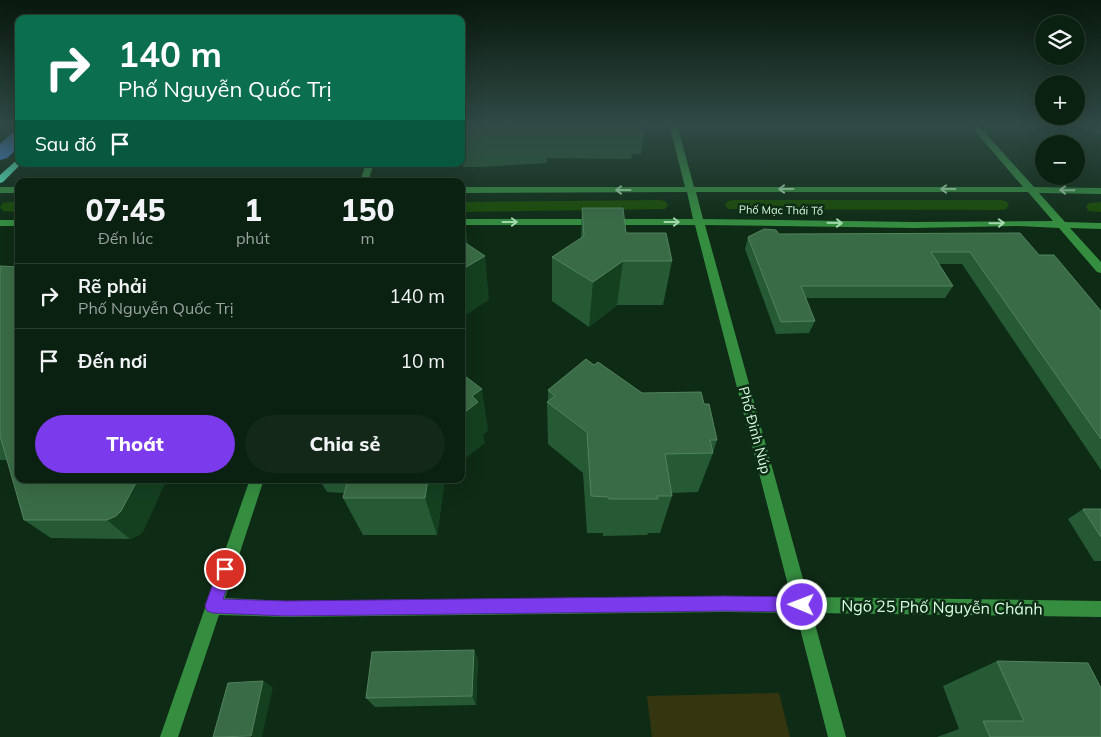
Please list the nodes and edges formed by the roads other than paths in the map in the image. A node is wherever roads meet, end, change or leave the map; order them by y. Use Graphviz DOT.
graph roads {
  1 [pos="682,158"];
  2 [pos="1003,158"];
  3 [pos="15,166"];
  4 [pos="0,180"];
  5 [pos="0,190"];
  6 [pos="15,190"];
  7 [pos="465,190"];
  8 [pos="691,190"];
  9 [pos="1032,190"];
  10 [pos="1101,191"];
  11 [pos="465,222"];
  12 [pos="700,222"];
  13 [pos="0,223"];
  14 [pos="15,223"];
  15 [pos="1063,224"];
  16 [pos="1101,226"];
  17 [pos="1101,269"];
  18 [pos="256,483"];
  19 [pos="802,605"];
  20 [pos="213,606"];
  21 [pos="1101,609"];
  22 [pos="169,737"];
  23 [pos="838,737"];
  1 -- 8 [label="street, Phố Đinh Núp"];
  2 -- 9 [label="street"];
  3 -- 4 [label="main road"];
  5 -- 6 [label="street"];
  8 -- 7 [label="street, Phố Mạc Thái Tổ, one-way"];
  9 -- 8 [label="street, Phố Mạc Thái Tổ, one-way"];
  8 -- 12 [label="street, Phố Đinh Núp"];
  10 -- 9 [label="street, Phố Mạc Thái Tổ, one-way"];
  9 -- 15 [label="street"];
  11 -- 12 [label="street, Phố Mạc Thái Tổ, one-way"];
  12 -- 15 [label="street, Phố Mạc Thái Tổ, one-way"];
  12 -- 19 [label="street, Phố Đinh Núp"];
  13 -- 14 [label="street"];
  15 -- 16 [label="street, Phố Mạc Thái Tổ"];
  15 -- 17 [label="street"];
  18 -- 20 [label="street"];
  19 -- 20 [label="street, Ngõ 25 Phố Nguyễn Chánh"];
  19 -- 21 [label="street, Ngõ 25 Phố Nguyễn Chánh"];
  19 -- 23 [label="street, Phố Đinh Núp"];
  20 -- 22 [label="street"];
}
